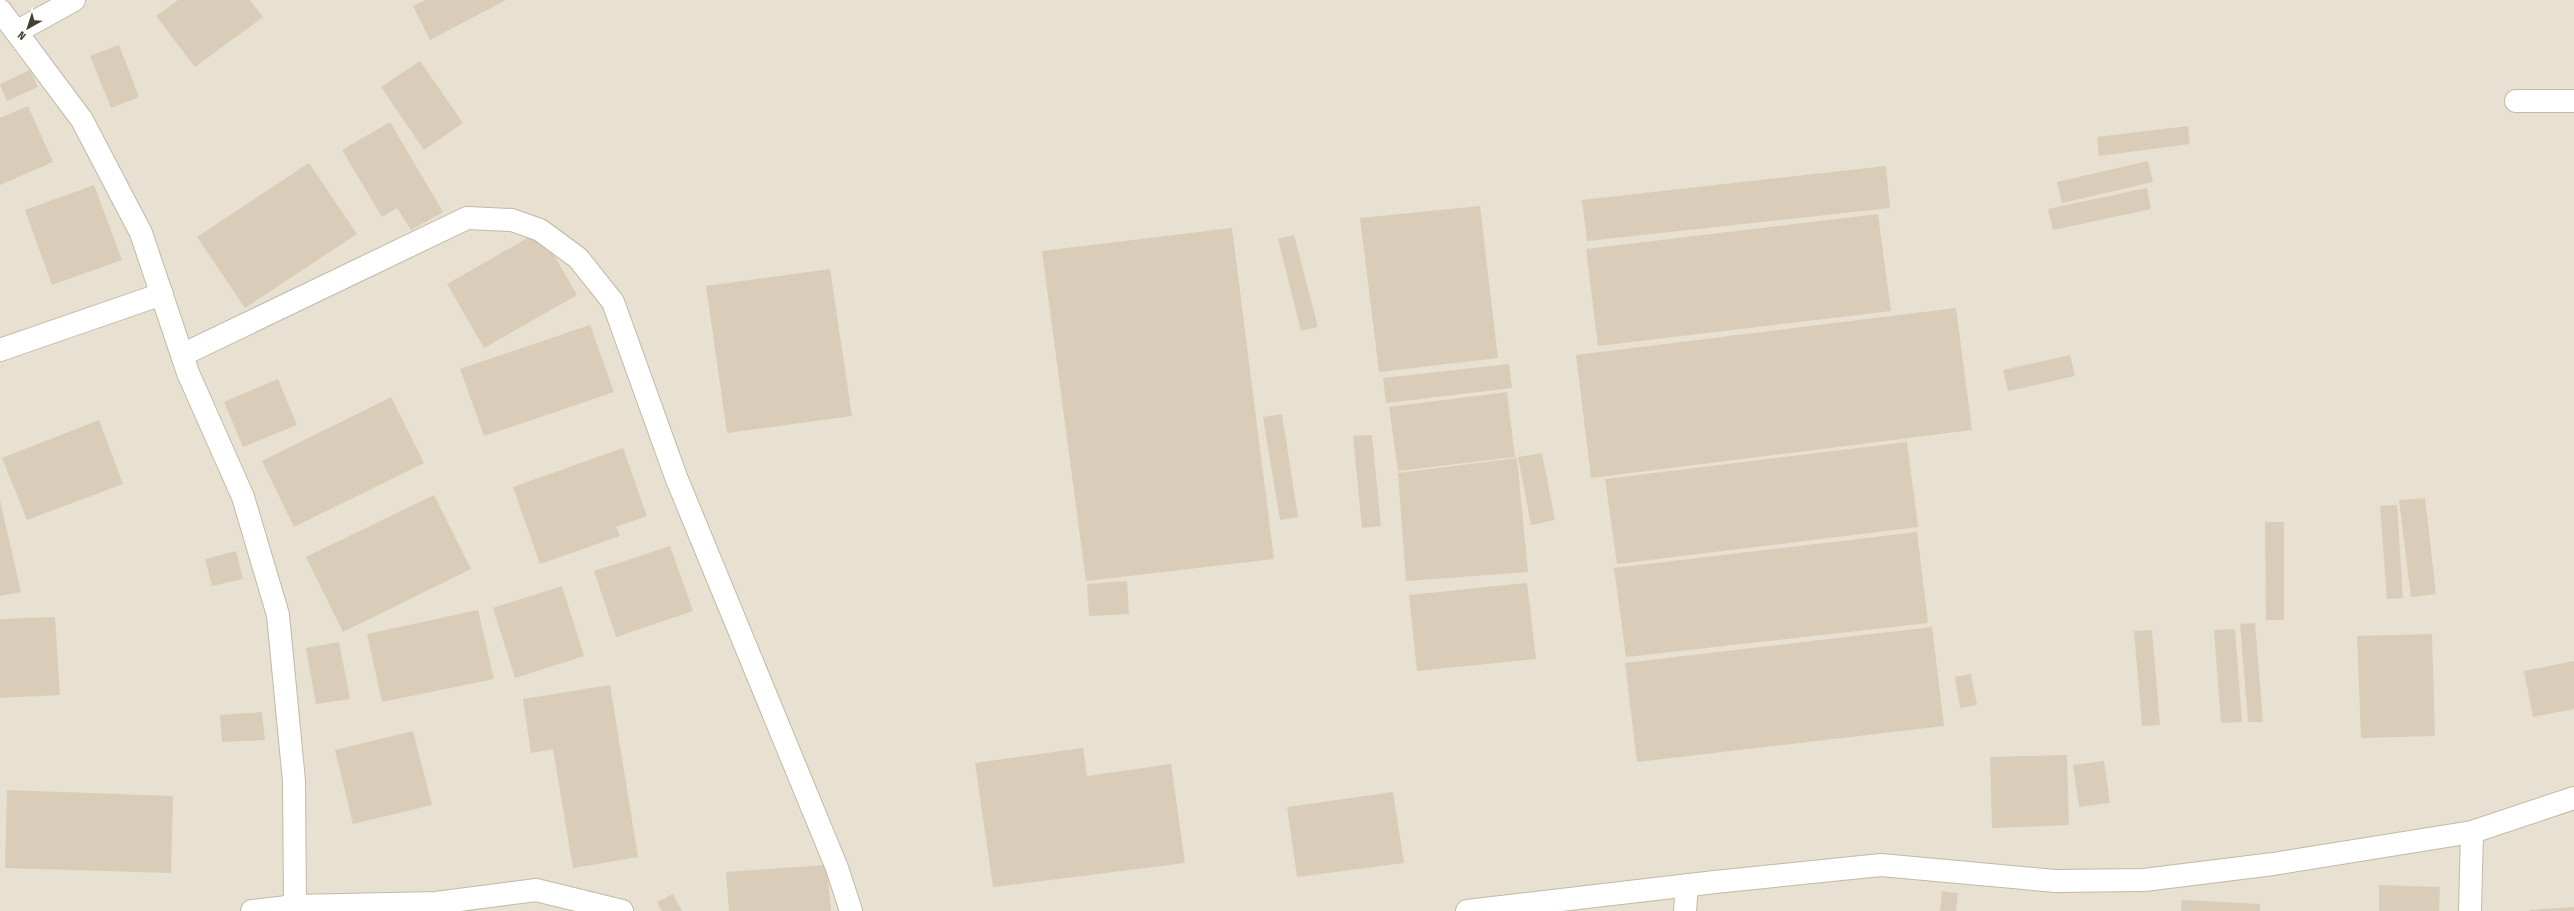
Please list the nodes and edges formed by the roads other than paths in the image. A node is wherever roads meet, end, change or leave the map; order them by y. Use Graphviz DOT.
graph roads {
  1 [pos="74,0"];
  2 [pos="0,10"];
  3 [pos="16,32"];
  4 [pos="2516,101"];
  5 [pos="2574,101"];
  6 [pos="162,294"];
  7 [pos="0,350"];
  8 [pos="182,354"];
  9 [pos="2574,798"];
  10 [pos="2472,832"];
  11 [pos="1687,885"];
  12 [pos="295,906"];
  13 [pos="407,907"];
  14 [pos="252,911"];
  15 [pos="622,911"];
  16 [pos="851,911"];
  17 [pos="1467,911"];
  18 [pos="1685,911"];
  19 [pos="2470,911"];
  1 -- 3 [label="street"];
  2 -- 3 [label="street"];
  3 -- 6 [label="street"];
  4 -- 5 [label="street"];
  6 -- 7 [label="street"];
  6 -- 8 [label="street"];
  8 -- 12 [label="street"];
  8 -- 16 [label="street"];
  9 -- 10 [label="street"];
  10 -- 11 [label="street"];
  10 -- 19 [label="street"];
  11 -- 17 [label="street"];
  11 -- 18 [label="street"];
  12 -- 13 [label="street"];
  12 -- 14 [label="street"];
  13 -- 15 [label="street"];
}
